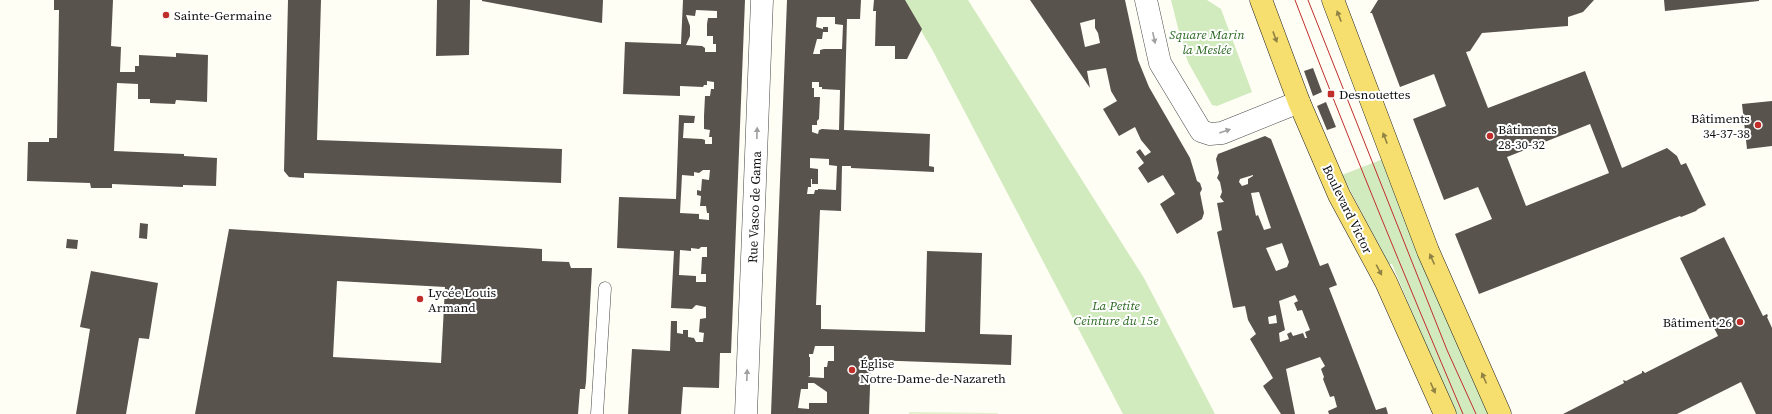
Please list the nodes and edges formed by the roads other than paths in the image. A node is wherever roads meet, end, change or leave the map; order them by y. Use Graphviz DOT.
graph roads {
  1 [pos="762,0"];
  2 [pos="1146,0"];
  3 [pos="1261,0"];
  4 [pos="1333,0"];
  5 [pos="1299,102"];
  6 [pos="605,288"];
  7 [pos="597,414"];
  8 [pos="746,414"];
  9 [pos="1445,414"];
  10 [pos="1500,414"];
  8 -- 1 [label="street, Rue Vasco de Gama, one-way"];
  2 -- 5 [label="street, one-way"];
  3 -- 5 [label="main road, Boulevard Victor, one-way"];
  10 -- 4 [label="main road, one-way"];
  5 -- 9 [label="main road, Boulevard Victor, one-way"];
  6 -- 7 [label="lane"];
}
